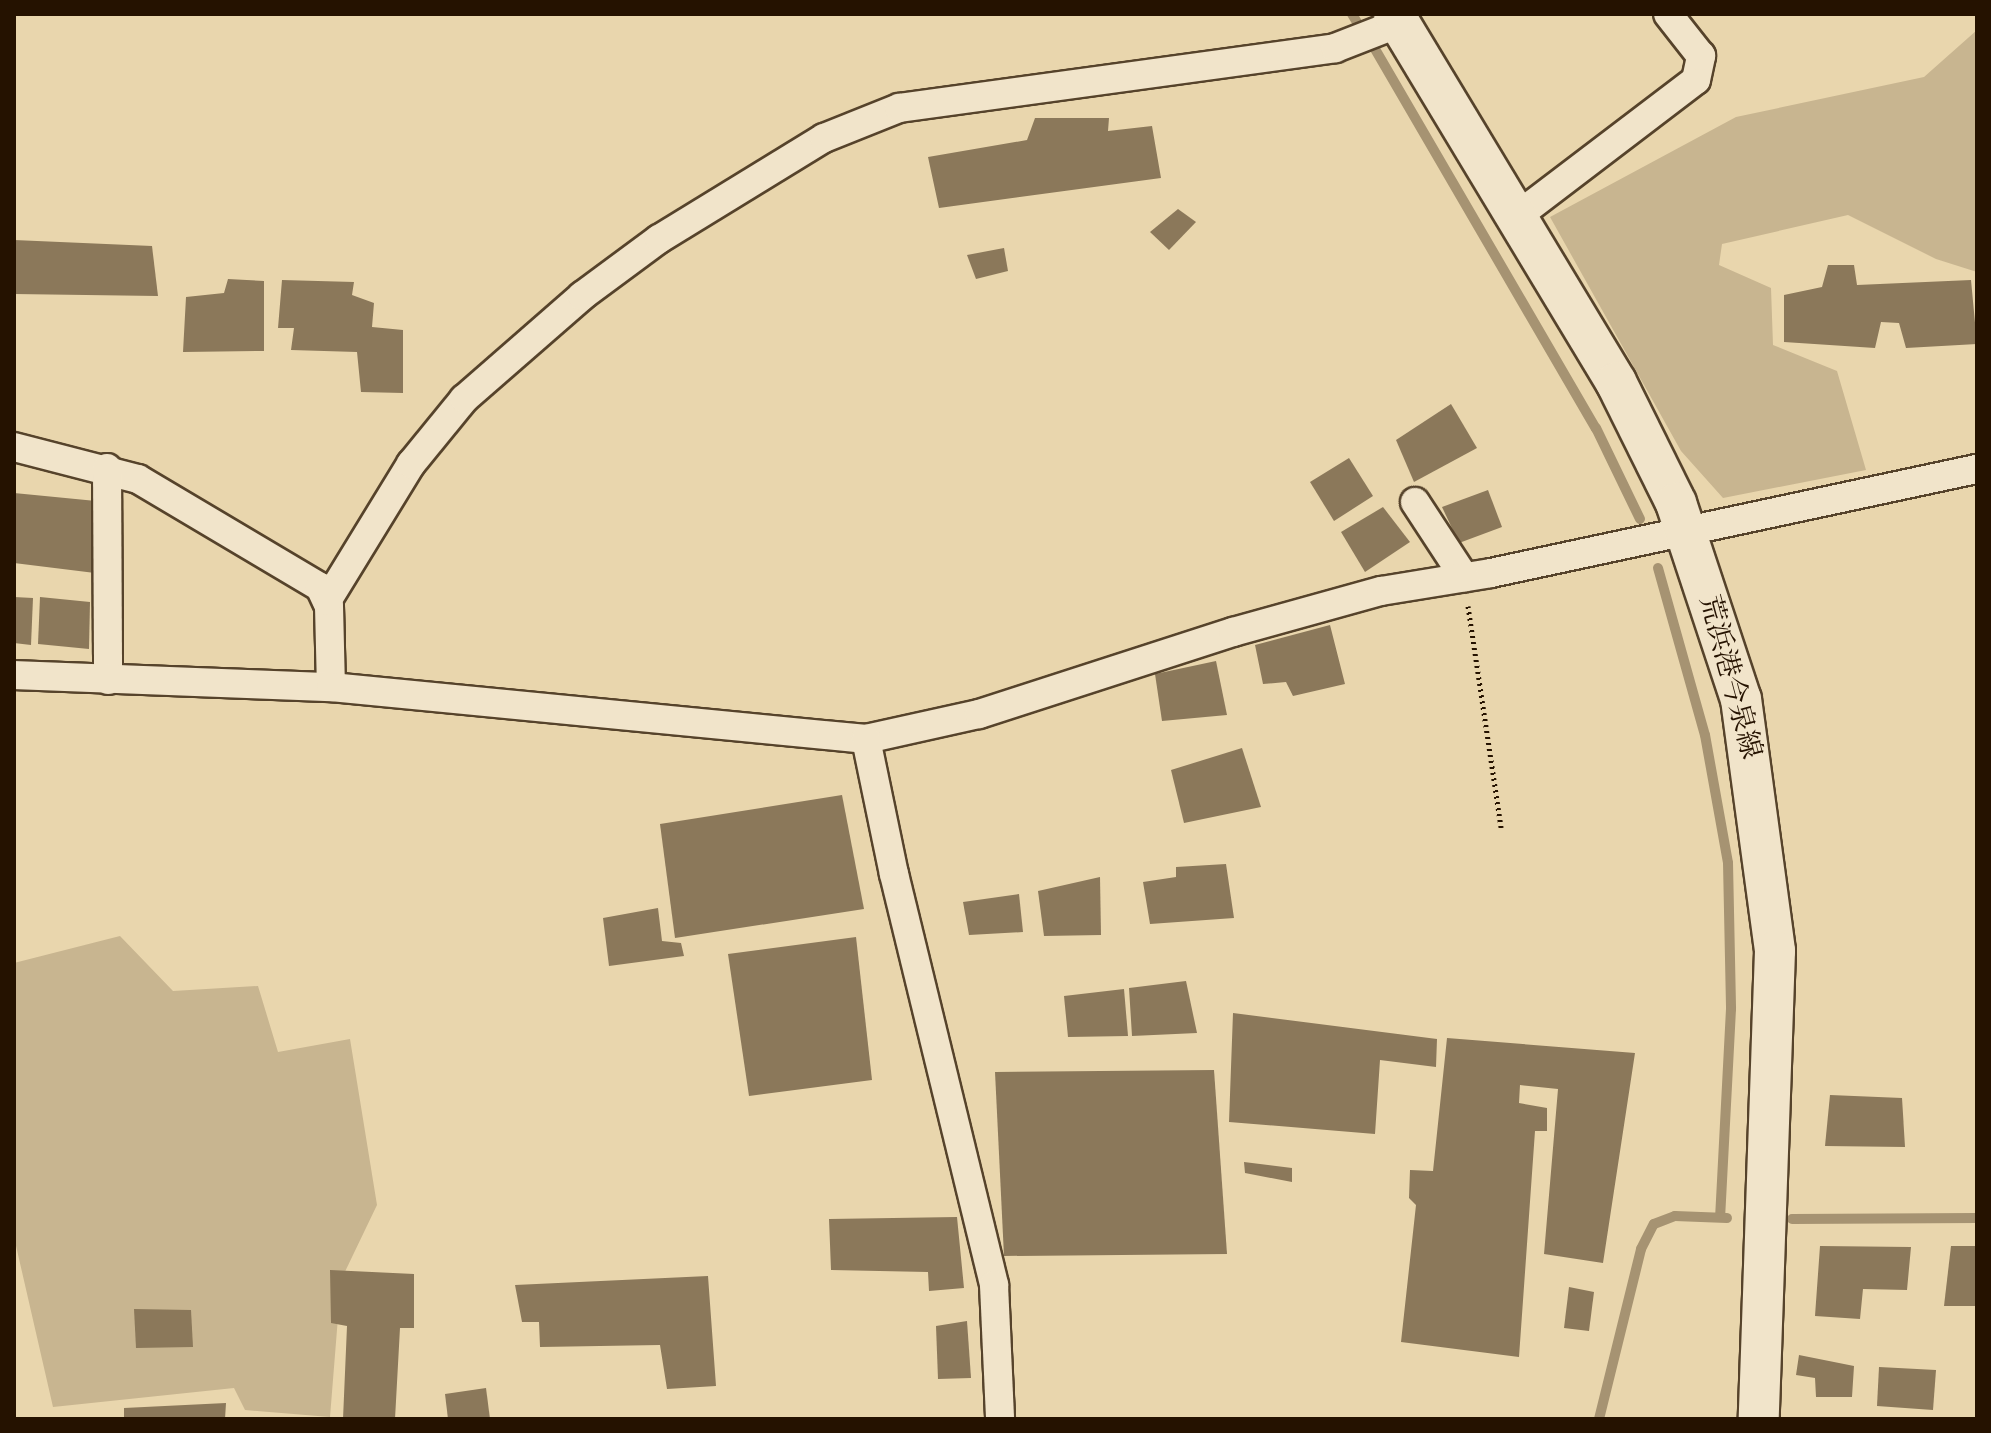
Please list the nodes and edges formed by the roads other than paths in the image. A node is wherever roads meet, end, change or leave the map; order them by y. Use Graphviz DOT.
graph roads {
  1 [pos="1668,14"];
  2 [pos="1397,18"];
  3 [pos="1516,217"];
  4 [pos="14,447"];
  5 [pos="107,468"];
  6 [pos="1977,469"];
  7 [pos="1415,502"];
  8 [pos="1686,532"];
  9 [pos="1464,577"];
  10 [pos="327,601"];
  11 [pos="14,675"];
  12 [pos="108,680"];
  13 [pos="331,687"];
  14 [pos="866,739"];
  15 [pos="1000,1419"];
  16 [pos="1759,1419"];
  1 -- 3 [label="street"];
  2 -- 3 [label="main road, 荒浜港今泉線"];
  2 -- 10 [label="street"];
  3 -- 8 [label="main road, 荒浜港今泉線"];
  4 -- 5 [label="street"];
  5 -- 10 [label="street"];
  5 -- 12 [label="street"];
  6 -- 8 [label="street"];
  7 -- 9 [label="street"];
  8 -- 9 [label="street"];
  8 -- 16 [label="main road, 荒浜港今泉線"];
  9 -- 14 [label="street"];
  10 -- 13 [label="street"];
  11 -- 12 [label="street"];
  12 -- 13 [label="street"];
  13 -- 14 [label="street"];
  14 -- 15 [label="street"];
}
